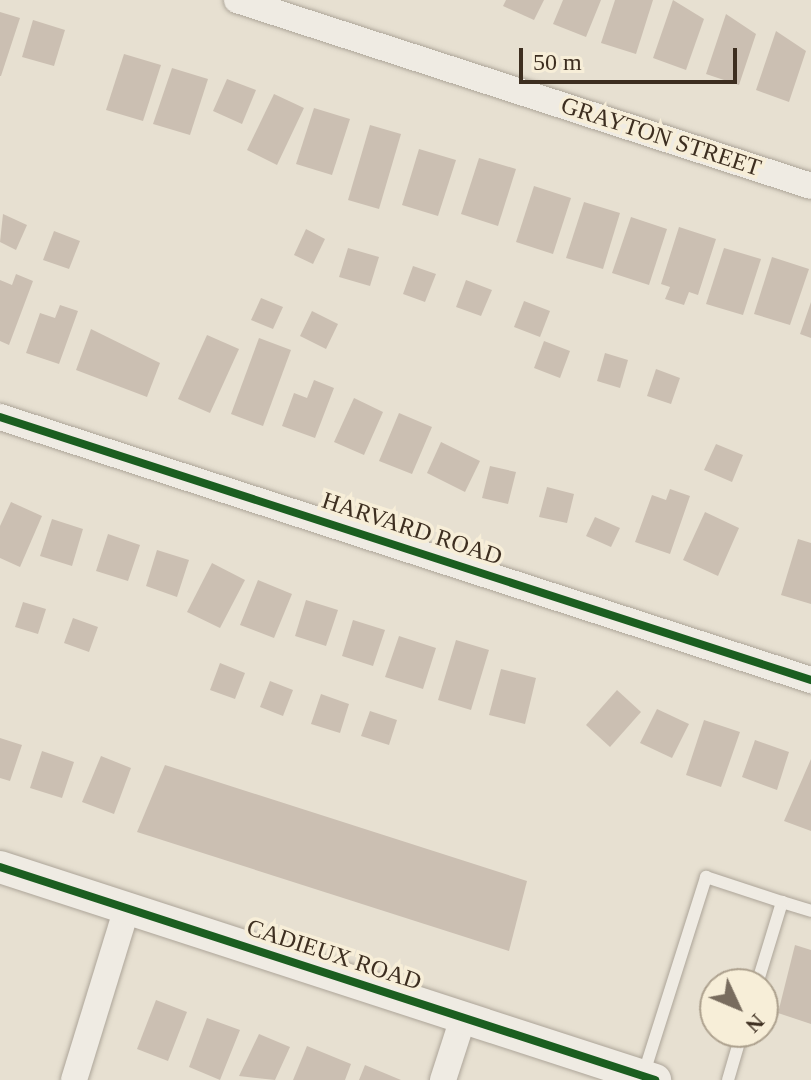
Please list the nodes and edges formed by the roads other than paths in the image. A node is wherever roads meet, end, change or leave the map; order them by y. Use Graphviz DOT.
graph roads {
  1 [pos="237,0"];
  2 [pos="811,186"];
  3 [pos="0,417"];
  4 [pos="811,680"];
  5 [pos="0,867"];
  6 [pos="782,902"];
  7 [pos="127,908"];
  8 [pos="811,911"];
  9 [pos="762,968"];
  10 [pos="463,1018"];
  11 [pos="737,1048"];
  12 [pos="649,1078"];
  13 [pos="74,1080"];
  14 [pos="443,1080"];
  15 [pos="728,1080"];
  1 -- 2 [label="street, GRAYTON STREET"];
  3 -- 4 [label="street, HARVARD ROAD"];
  5 -- 7 [label="street, CADIEUX ROAD"];
  6 -- 8 [label="lane"];
  6 -- 9 [label="lane"];
  6 -- 12 [label="lane"];
  7 -- 10 [label="street, CADIEUX ROAD"];
  7 -- 13 [label="street"];
  10 -- 12 [label="street, CADIEUX ROAD"];
  10 -- 14 [label="street"];
  11 -- 15 [label="lane"];
}
